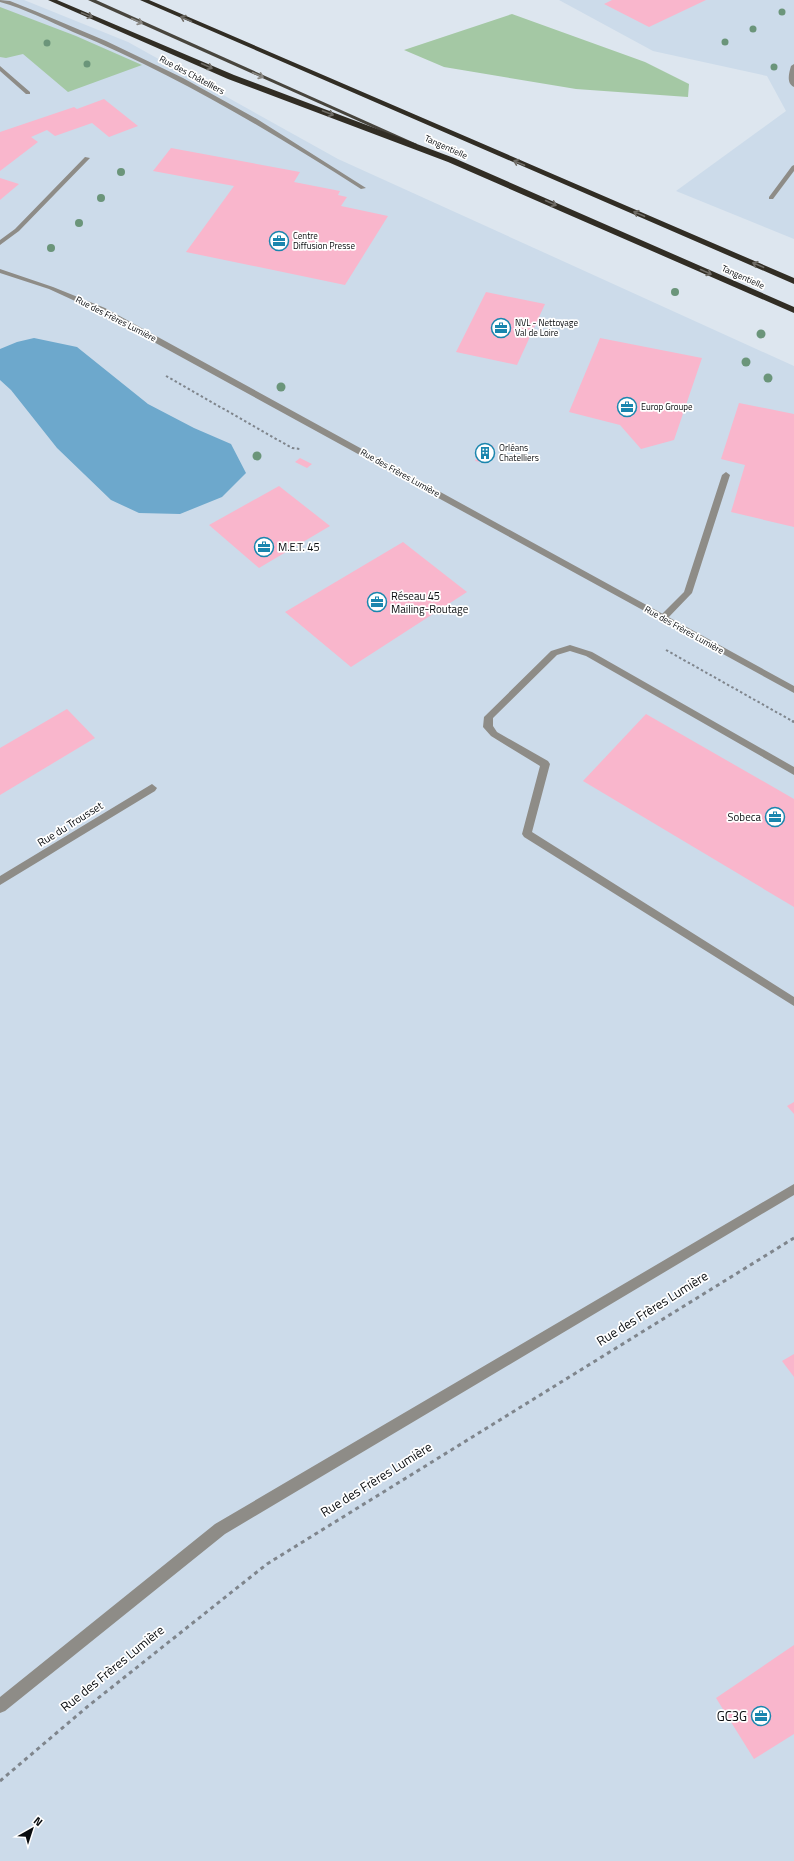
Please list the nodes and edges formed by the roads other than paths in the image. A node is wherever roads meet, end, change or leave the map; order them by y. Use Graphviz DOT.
graph roads {
  1 [pos="0,0"];
  2 [pos="51,0"];
  3 [pos="91,0"];
  4 [pos="143,0"];
  5 [pos="794,66"];
  6 [pos="0,68"];
  7 [pos="794,85"];
  8 [pos="28,93"];
  9 [pos="87,158"];
  10 [pos="451,160"];
  11 [pos="794,167"];
  12 [pos="363,188"];
  13 [pos="771,198"];
  14 [pos="0,243"];
  15 [pos="0,271"];
  16 [pos="794,280"];
  17 [pos="794,310"];
  18 [pos="726,475"];
  19 [pos="663,618"];
  20 [pos="794,690"];
  21 [pos="794,771"];
  22 [pos="152,788"];
  23 [pos="0,881"];
  24 [pos="794,1002"];
  25 [pos="794,1189"];
  26 [pos="0,1706"];
  1 -- 12 [label="street, Rue des Châtelliers"];
  2 -- 10 [label="highway, one-way"];
  3 -- 10 [label="main road, Tangentielle, one-way"];
  16 -- 4 [label="highway, Tangentielle, one-way"];
  5 -- 7 [label="street"];
  6 -- 8 [label="street"];
  9 -- 14 [label="street"];
  10 -- 17 [label="highway, Tangentielle, one-way"];
  11 -- 13 [label="street"];
  15 -- 19 [label="street, Rue des Frères Lumière"];
  18 -- 19 [label="street"];
  19 -- 20 [label="street, Rue des Frères Lumière"];
  21 -- 24 [label="street"];
  22 -- 23 [label="street, Rue du Trousset"];
  25 -- 26 [label="street"];
}
